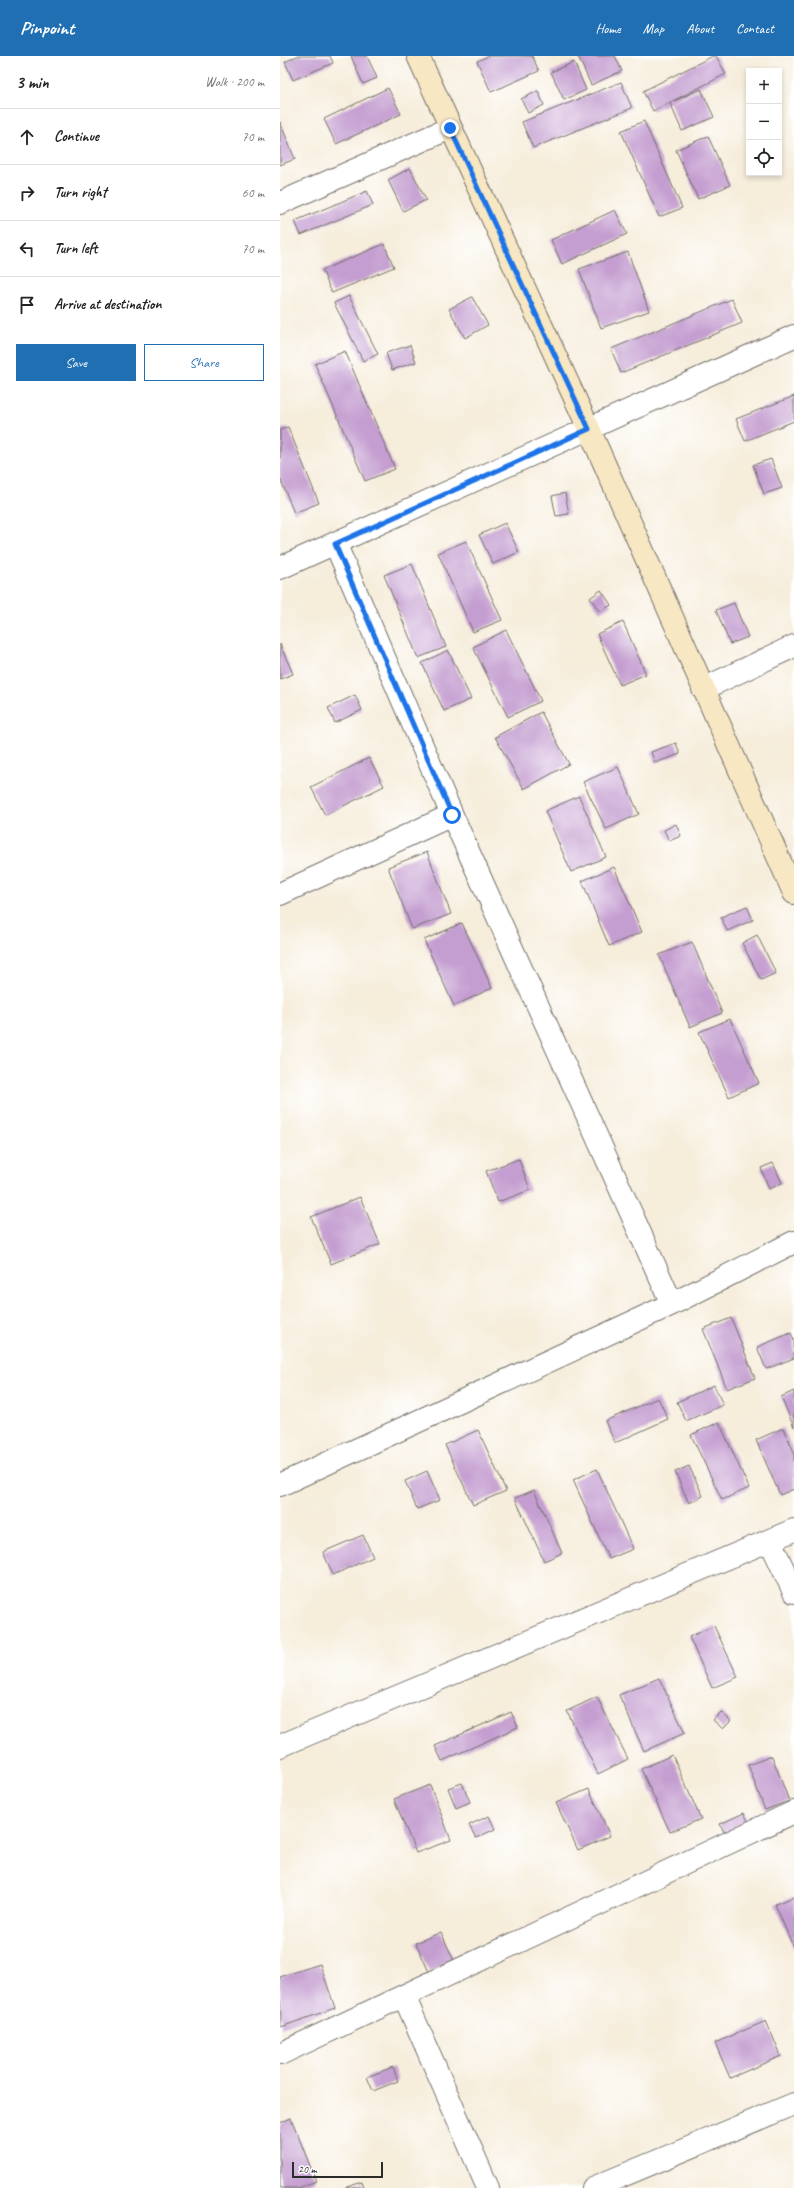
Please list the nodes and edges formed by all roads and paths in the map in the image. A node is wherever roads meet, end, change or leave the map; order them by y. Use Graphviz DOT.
graph roads {
  1 [pos="418,56"];
  2 [pos="450,128"];
  3 [pos="280,203"];
  4 [pos="794,336"];
  5 [pos="589,429"];
  6 [pos="335,544"];
  7 [pos="280,568"];
  8 [pos="794,646"];
  9 [pos="703,689"];
  10 [pos="452,815"];
  11 [pos="794,893"];
  12 [pos="280,894"];
  13 [pos="794,1242"];
  14 [pos="672,1304"];
  15 [pos="280,1485"];
  16 [pos="794,1530"];
  17 [pos="770,1541"];
  18 [pos="794,1592"];
  19 [pos="280,1746"];
  20 [pos="794,1812"];
  21 [pos="404,1996"];
  22 [pos="280,2054"];
  23 [pos="794,2104"];
  24 [pos="488,2188"];
  25 [pos="593,2188"];
  1 -- 2 [label="street"];
  2 -- 3 [label="street"];
  2 -- 5 [label="street"];
  4 -- 5 [label="street"];
  5 -- 6 [label="street"];
  5 -- 9 [label="street"];
  6 -- 7 [label="street"];
  6 -- 10 [label="street"];
  8 -- 9 [label="street"];
  9 -- 11 [label="street"];
  10 -- 12 [label="street"];
  10 -- 14 [label="street"];
  13 -- 14 [label="street"];
  14 -- 15 [label="street"];
  16 -- 17 [label="street"];
  17 -- 18 [label="street"];
  17 -- 19 [label="street"];
  20 -- 21 [label="street"];
  21 -- 22 [label="street"];
  21 -- 24 [label="street"];
  23 -- 25 [label="street"];
}
